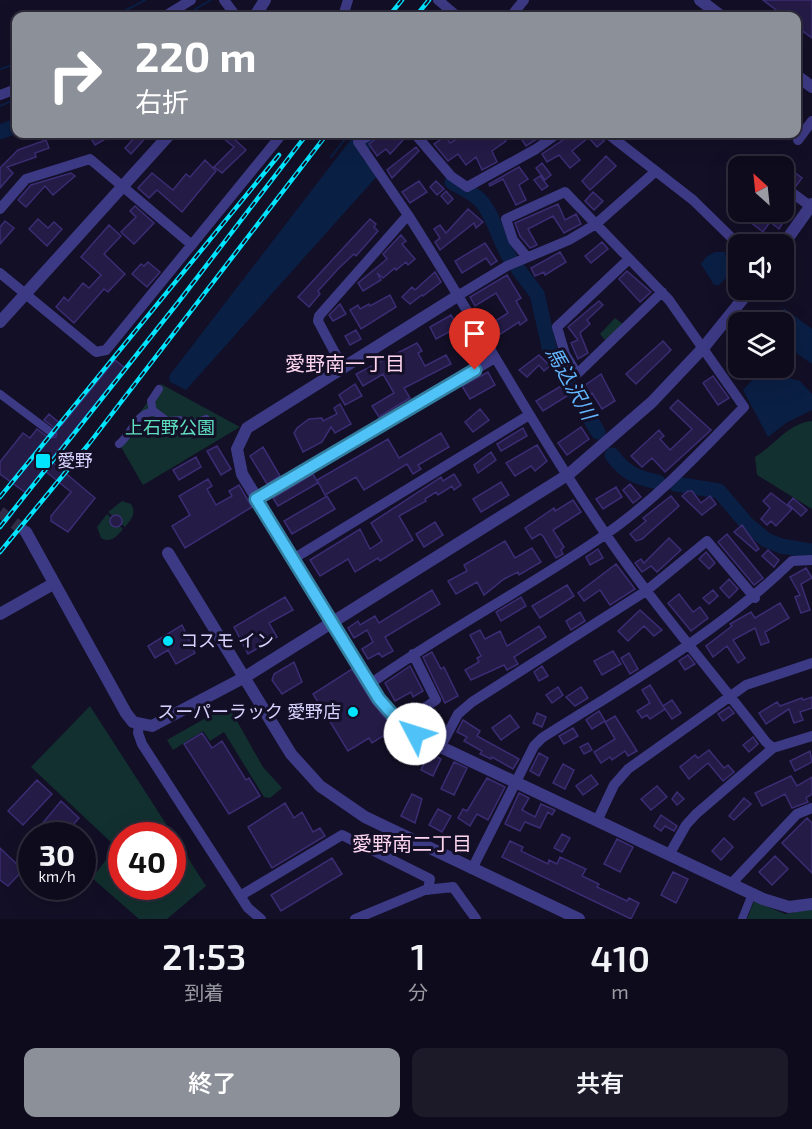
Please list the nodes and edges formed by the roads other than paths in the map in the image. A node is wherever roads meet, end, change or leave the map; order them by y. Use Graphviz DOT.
graph roads {
  1 [pos="191,0"];
  2 [pos="438,0"];
  3 [pos="524,0"];
  4 [pos="699,0"];
  5 [pos="172,12"];
  6 [pos="453,12"];
  7 [pos="514,12"];
  8 [pos="716,12"];
  9 [pos="812,121"];
  10 [pos="801,137"];
  11 [pos="166,138"];
  12 [pos="279,138"];
  13 [pos="365,138"];
  14 [pos="418,138"];
  15 [pos="551,138"];
  16 [pos="613,138"];
  17 [pos="800,138"];
  18 [pos="798,141"];
  19 [pos="656,171"];
  20 [pos="123,185"];
  21 [pos="794,193"];
  22 [pos="811,205"];
  23 [pos="0,209"];
  24 [pos="408,215"];
  25 [pos="596,224"];
  26 [pos="728,234"];
  27 [pos="791,234"];
  28 [pos="192,245"];
  29 [pos="526,256"];
  30 [pos="629,259"];
  31 [pos="0,273"];
  32 [pos="662,292"];
  33 [pos="25,293"];
  34 [pos="459,295"];
  35 [pos="742,300"];
  36 [pos="0,322"];
  37 [pos="704,347"];
  38 [pos="495,358"];
  39 [pos="343,368"];
  40 [pos="159,389"];
  41 [pos="0,394"];
  42 [pos="153,411"];
  43 [pos="529,415"];
  44 [pos="206,419"];
  45 [pos="52,433"];
  46 [pos="119,444"];
  47 [pos="569,474"];
  48 [pos="256,499"];
  49 [pos="26,532"];
  50 [pos="606,534"];
  51 [pos="168,554"];
  52 [pos="293,559"];
  53 [pos="812,560"];
  54 [pos="53,584"];
  55 [pos="646,591"];
  56 [pos="754,598"];
  57 [pos="0,614"];
  58 [pos="334,623"];
  59 [pos="689,646"];
  60 [pos="413,654"];
  61 [pos="812,663"];
  62 [pos="245,677"];
  63 [pos="370,684"];
  64 [pos="730,696"];
  65 [pos="401,724"];
  66 [pos="140,726"];
  67 [pos="812,735"];
  68 [pos="441,746"];
  69 [pos="773,748"];
  70 [pos="517,783"];
  71 [pos="812,808"];
  72 [pos="597,821"];
  73 [pos="669,855"];
  74 [pos="472,868"];
  75 [pos="731,884"];
  76 [pos="428,890"];
  77 [pos="752,894"];
  78 [pos="240,896"];
  79 [pos="812,904"];
  80 [pos="558,915"];
  81 [pos="261,919"];
  82 [pos="355,919"];
  83 [pos="476,919"];
  84 [pos="579,919"];
  85 [pos="742,919"];
  1 -- 5 [label="street"];
  2 -- 6 [label="street"];
  3 -- 7 [label="street"];
  4 -- 8 [label="street"];
  9 -- 10 [label="street"];
  11 -- 20 [label="street"];
  12 -- 28 [label="street"];
  13 -- 24 [label="street"];
  14 -- 15 [label="street"];
  16 -- 19 [label="street"];
  17 -- 18 [label="street"];
  19 -- 25 [label="street"];
  19 -- 26 [label="street"];
  20 -- 23 [label="street"];
  20 -- 28 [label="street"];
  20 -- 33 [label="street"];
  21 -- 22 [label="street"];
  22 -- 27 [label="street"];
  24 -- 34 [label="street"];
  24 -- 39 [label="street"];
  25 -- 29 [label="street"];
  25 -- 29 [label="street"];
  25 -- 30 [label="street"];
  28 -- 33 [label="street"];
  29 -- 34 [label="street"];
  30 -- 32 [label="street"];
  30 -- 32 [label="street"];
  31 -- 33 [label="street"];
  32 -- 37 [label="street"];
  33 -- 36 [label="street"];
  34 -- 38 [label="street"];
  34 -- 39 [label="street"];
  35 -- 37 [label="street"];
  37 -- 47 [label="street"];
  37 -- 50 [label="street"];
  38 -- 43 [label="street"];
  38 -- 48 [label="street"];
  39 -- 48 [label="street"];
  40 -- 42 [label="street"];
  41 -- 45 [label="street"];
  42 -- 44 [label="street"];
  42 -- 46 [label="street"];
  43 -- 47 [label="street"];
  43 -- 52 [label="street"];
  47 -- 50 [label="street"];
  47 -- 58 [label="street"];
  48 -- 52 [label="street"];
  49 -- 54 [label="street"];
  50 -- 55 [label="street"];
  50 -- 60 [label="street"];
  51 -- 62 [label="street"];
  52 -- 58 [label="street"];
  53 -- 56 [label="street"];
  54 -- 57 [label="street"];
  54 -- 66 [label="street"];
  55 -- 56 [label="street"];
  55 -- 59 [label="street"];
  55 -- 68 [label="street"];
  56 -- 59 [label="street"];
  58 -- 62 [label="street"];
  58 -- 63 [label="street"];
  59 -- 64 [label="street"];
  59 -- 70 [label="street"];
  60 -- 63 [label="street"];
  60 -- 65 [label="street"];
  61 -- 64 [label="street"];
  62 -- 66 [label="street"];
  62 -- 74 [label="street"];
  63 -- 65 [label="street"];
  64 -- 69 [label="street"];
  64 -- 72 [label="street"];
  65 -- 68 [label="street"];
  66 -- 78 [label="street"];
  67 -- 69 [label="street"];
  68 -- 70 [label="street"];
  69 -- 73 [label="street"];
  70 -- 72 [label="street"];
  70 -- 74 [label="street"];
  71 -- 75 [label="street"];
  72 -- 73 [label="street"];
  73 -- 75 [label="street"];
  74 -- 80 [label="street"];
  75 -- 77 [label="street"];
  76 -- 78 [label="street"];
  76 -- 82 [label="street"];
  76 -- 83 [label="street"];
  77 -- 79 [label="street"];
  77 -- 85 [label="street"];
  78 -- 81 [label="street"];
  80 -- 84 [label="street"];
}
